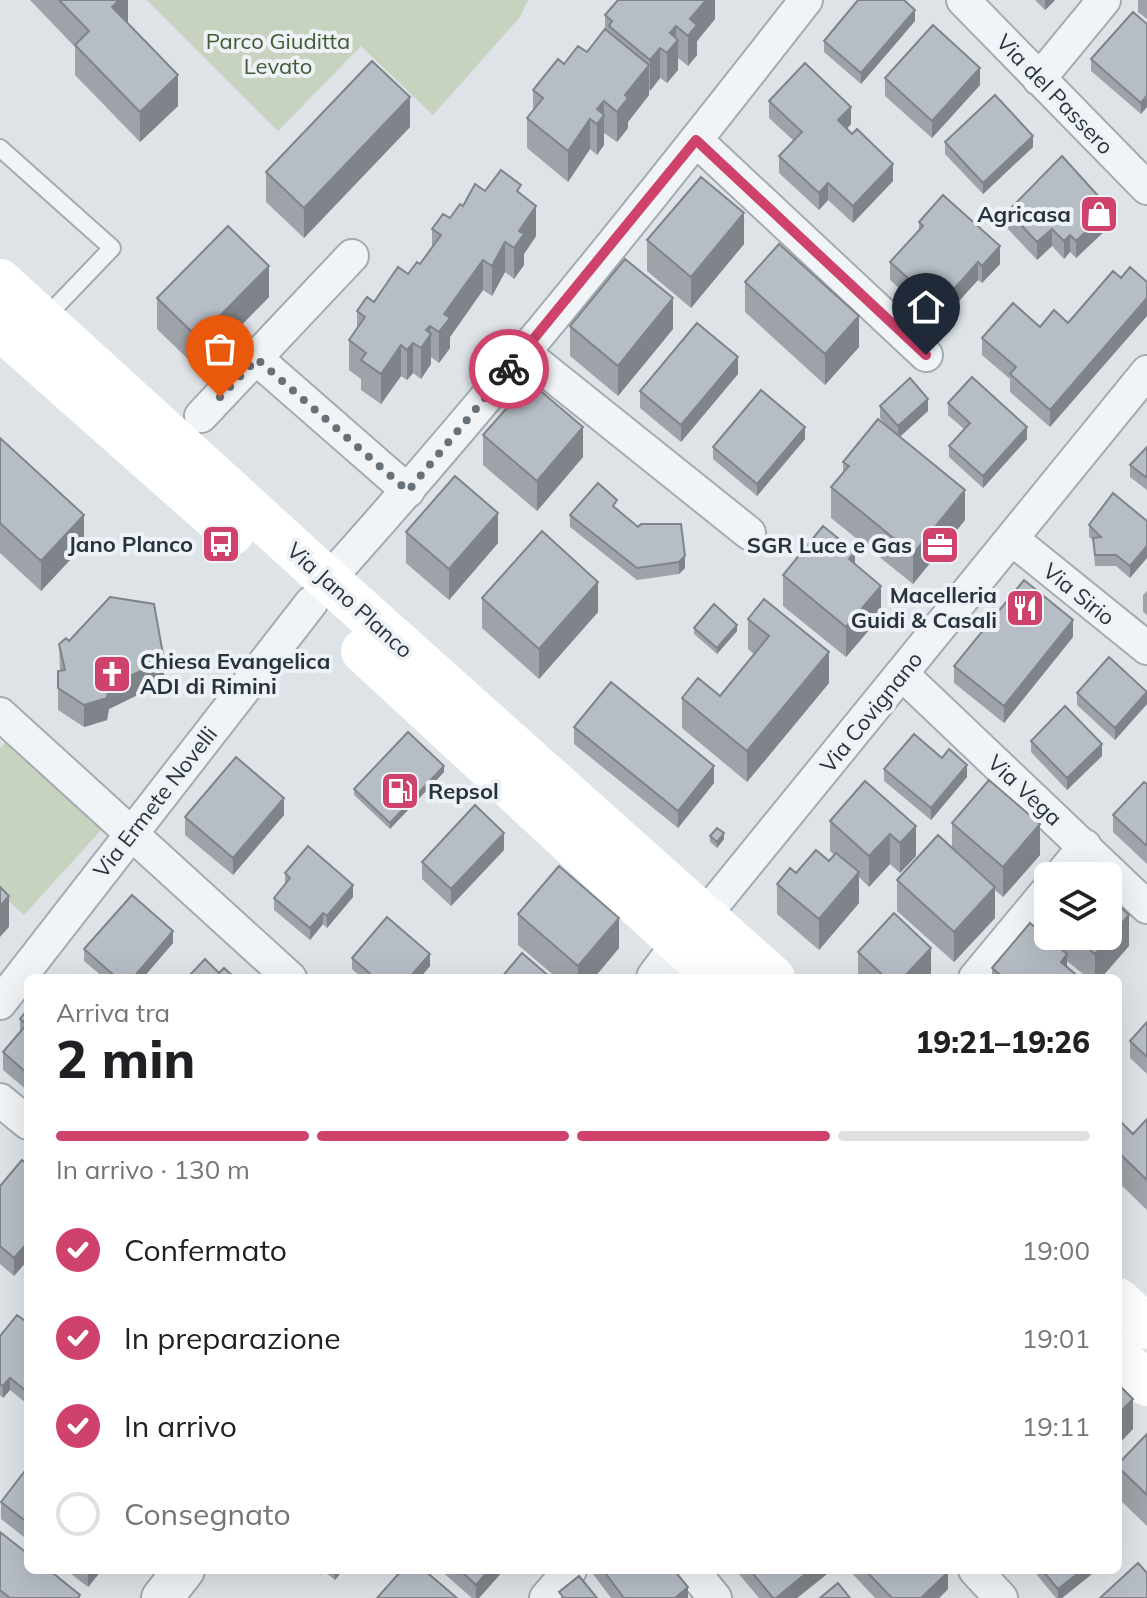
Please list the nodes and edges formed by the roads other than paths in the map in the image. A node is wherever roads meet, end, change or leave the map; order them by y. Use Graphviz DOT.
graph roads {
  1 [pos="806,0"];
  2 [pos="963,0"];
  3 [pos="1104,0"];
  4 [pos="1039,79"];
  5 [pos="696,140"];
  6 [pos="0,148"];
  7 [pos="1147,188"];
  8 [pos="352,256"];
  9 [pos="0,281"];
  10 [pos="43,320"];
  11 [pos="0,328"];
  12 [pos="523,352"];
  13 [pos="926,355"];
  14 [pos="257,359"];
  15 [pos="1147,372"];
  16 [pos="201,416"];
  17 [pos="408,491"];
  18 [pos="749,533"];
  19 [pos="1012,539"];
  20 [pos="319,592"];
  21 [pos="1147,648"];
  22 [pos="902,674"];
  23 [pos="0,714"];
  24 [pos="129,835"];
  25 [pos="1085,846"];
  26 [pos="1072,862"];
  27 [pos="1034,907"];
  28 [pos="1147,907"];
  29 [pos="681,946"];
  30 [pos="285,974"];
  31 [pos="712,974"];
  32 [pos="762,974"];
  33 [pos="978,974"];
  34 [pos="0,1003"];
  35 [pos="0,1100"];
  36 [pos="24,1120"];
  37 [pos="1122,1304"];
  38 [pos="1147,1327"];
  39 [pos="1122,1360"];
  40 [pos="1147,1384"];
  41 [pos="181,1574"];
  42 [pos="567,1574"];
  43 [pos="695,1574"];
  44 [pos="979,1574"];
  45 [pos="162,1598"];
  46 [pos="546,1598"];
  47 [pos="715,1598"];
  48 [pos="1001,1598"];
  1 -- 5 [label="street, Via Ermete Novelli"];
  2 -- 4 [label="street, Via del Passero"];
  3 -- 4 [label="street"];
  4 -- 7 [label="street, Via del Passero"];
  5 -- 12 [label="street, Via Ermete Novelli"];
  5 -- 13 [label="street"];
  6 -- 10 [label="lane"];
  8 -- 14 [label="street"];
  9 -- 10 [label="main road, Via Jano Planco"];
  10 -- 20 [label="main road, Via Jano Planco"];
  11 -- 20 [label="main road, Via Jano Planco"];
  12 -- 17 [label="street, Via Ermete Novelli"];
  12 -- 18 [label="street"];
  14 -- 16 [label="street"];
  14 -- 17 [label="street"];
  15 -- 19 [label="street, Via Covignano"];
  17 -- 20 [label="street, Via Ermete Novelli"];
  19 -- 21 [label="street, Via Sirio"];
  19 -- 22 [label="street, Via Covignano"];
  20 -- 24 [label="street, Via Ermete Novelli"];
  20 -- 29 [label="main road, Via Jano Planco"];
  22 -- 25 [label="street, Via Vega"];
  22 -- 29 [label="street, Via Covignano"];
  23 -- 24 [label="street"];
  24 -- 30 [label="street"];
  24 -- 34 [label="street, Via Ermete Novelli"];
  25 -- 26 [label="street"];
  25 -- 28 [label="street, Via Vega"];
  27 -- 33 [label="street"];
  29 -- 31 [label="main road"];
  29 -- 32 [label="main road"];
  35 -- 36 [label="street"];
  37 -- 38 [label="main road"];
  39 -- 40 [label="main road"];
  41 -- 45 [label="street"];
  42 -- 46 [label="street"];
  43 -- 47 [label="street"];
  44 -- 48 [label="street"];
}
